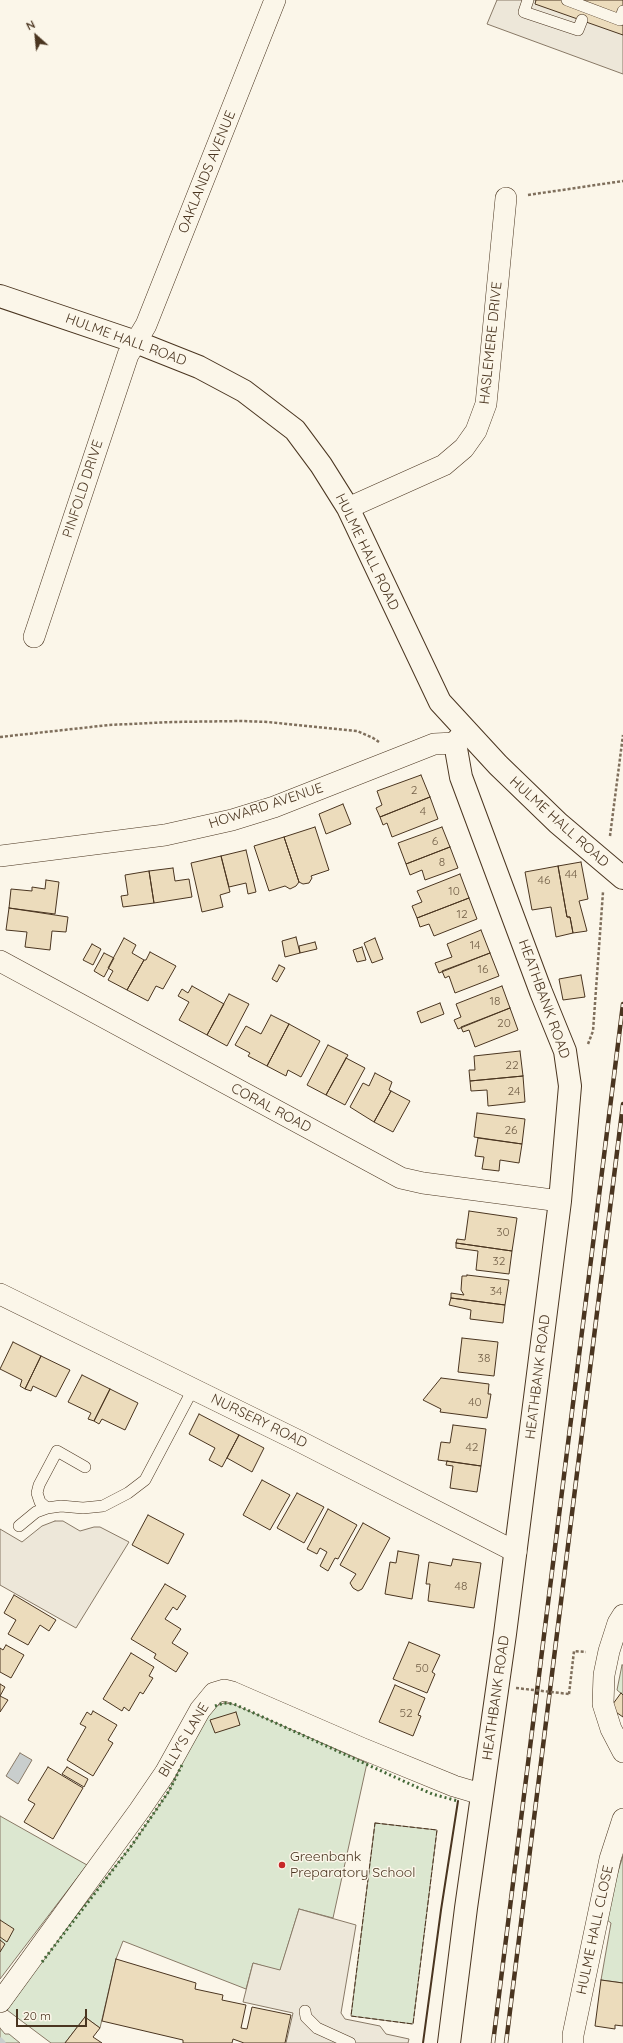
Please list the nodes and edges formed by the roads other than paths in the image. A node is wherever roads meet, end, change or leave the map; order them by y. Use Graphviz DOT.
graph roads {
  1 [pos="275,0"];
  2 [pos="528,0"];
  3 [pos="567,0"];
  4 [pos="623,11"];
  5 [pos="582,20"];
  6 [pos="506,198"];
  7 [pos="0,296"];
  8 [pos="136,342"];
  9 [pos="348,508"];
  10 [pos="34,637"];
  11 [pos="460,737"];
  12 [pos="0,856"];
  13 [pos="623,878"];
  14 [pos="0,961"];
  15 [pos="560,1201"];
  16 [pos="0,1294"];
  17 [pos="193,1389"];
  18 [pos="85,1467"];
  19 [pos="47,1508"];
  20 [pos="19,1526"];
  21 [pos="516,1552"];
  22 [pos="623,1615"];
  23 [pos="623,1752"];
  24 [pos="481,1794"];
  25 [pos="623,1819"];
  26 [pos="0,2002"];
  27 [pos="305,2011"];
  28 [pos="350,2043"];
  29 [pos="449,2043"];
  30 [pos="573,2043"];
  1 -- 8 [label="street, OAKLANDS AVENUE"];
  2 -- 5 [label="lane"];
  3 -- 4 [label="lane"];
  6 -- 9 [label="street, HASLEMERE DRIVE"];
  7 -- 8 [label="street, HULME HALL ROAD"];
  8 -- 9 [label="street, HULME HALL ROAD"];
  8 -- 10 [label="street, PINFOLD DRIVE"];
  9 -- 11 [label="street, HULME HALL ROAD"];
  11 -- 12 [label="street, HOWARD AVENUE"];
  11 -- 13 [label="street, HULME HALL ROAD"];
  11 -- 15 [label="street, HEATHBANK ROAD"];
  14 -- 15 [label="street, CORAL ROAD"];
  15 -- 21 [label="street, HEATHBANK ROAD"];
  16 -- 17 [label="street, NURSERY ROAD"];
  17 -- 19 [label="lane"];
  17 -- 21 [label="street, NURSERY ROAD"];
  18 -- 19 [label="lane"];
  19 -- 20 [label="lane"];
  21 -- 24 [label="street, HEATHBANK ROAD"];
  22 -- 23 [label="street"];
  24 -- 26 [label="street, BILLY'S LANE"];
  24 -- 29 [label="street, HEATHBANK ROAD"];
  25 -- 30 [label="street, HULME HALL CLOSE"];
  27 -- 28 [label="lane"];
}
